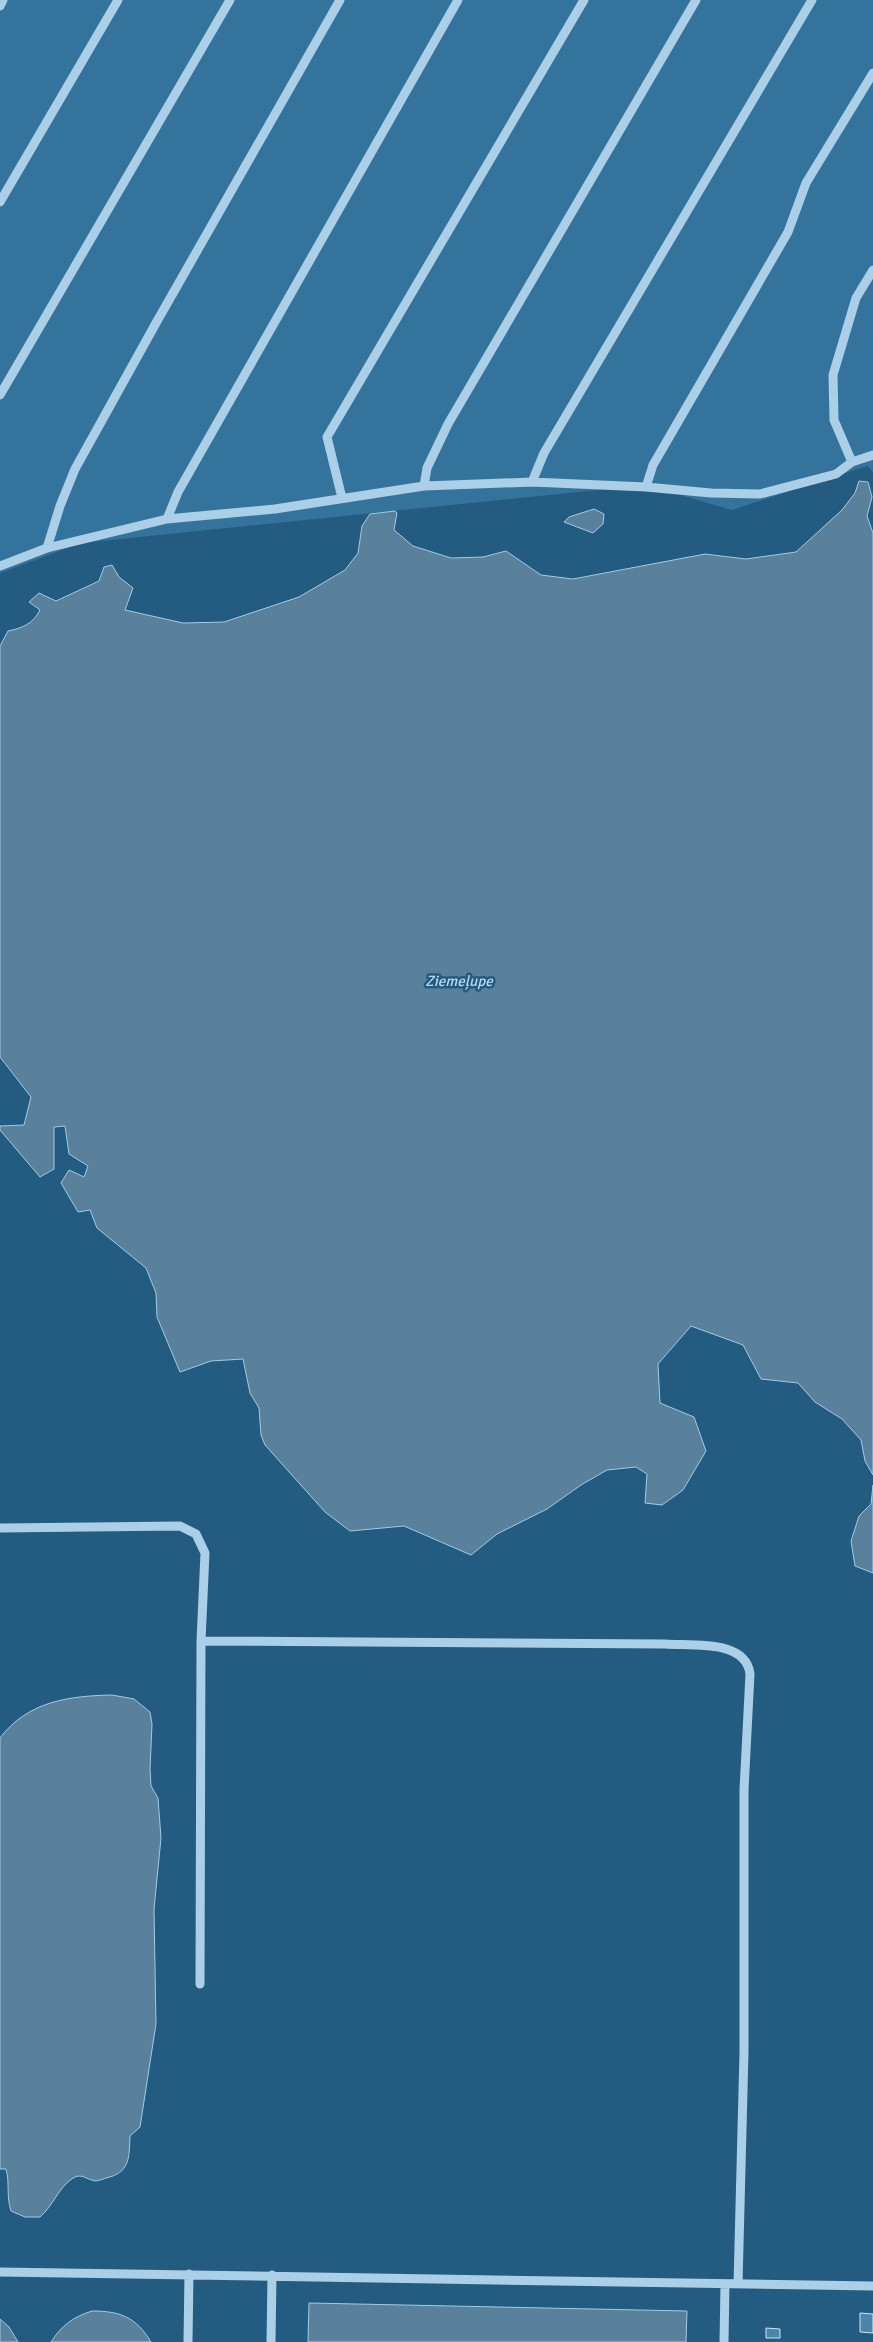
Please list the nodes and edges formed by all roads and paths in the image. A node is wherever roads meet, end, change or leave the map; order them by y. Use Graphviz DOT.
graph roads {
  1 [pos="3,0"];
  2 [pos="118,0"];
  3 [pos="230,0"];
  4 [pos="340,0"];
  5 [pos="458,0"];
  6 [pos="584,0"];
  7 [pos="696,0"];
  8 [pos="812,0"];
  9 [pos="0,6"];
  10 [pos="873,73"];
  11 [pos="0,202"];
  12 [pos="873,270"];
  13 [pos="0,395"];
  14 [pos="872,453"];
  15 [pos="852,462"];
  16 [pos="532,482"];
  17 [pos="424,486"];
  18 [pos="646,487"];
  19 [pos="342,498"];
  20 [pos="167,519"];
  21 [pos="47,548"];
  22 [pos="0,566"];
  23 [pos="0,1528"];
  24 [pos="201,1641"];
  25 [pos="200,1984"];
  26 [pos="0,2272"];
  27 [pos="189,2274"];
  28 [pos="272,2275"];
  29 [pos="726,2284"];
  30 [pos="738,2284"];
  31 [pos="873,2286"];
  32 [pos="188,2342"];
  33 [pos="271,2342"];
  34 [pos="724,2342"];
  1 -- 9 [label="lane"];
  2 -- 11 [label="lane"];
  3 -- 13 [label="lane"];
  4 -- 21 [label="lane"];
  5 -- 20 [label="lane"];
  6 -- 19 [label="lane"];
  7 -- 17 [label="lane"];
  8 -- 16 [label="lane"];
  10 -- 18 [label="lane"];
  12 -- 15 [label="lane"];
  14 -- 15 [label="lane"];
  15 -- 18 [label="lane"];
  16 -- 17 [label="lane"];
  16 -- 18 [label="lane"];
  17 -- 19 [label="lane"];
  19 -- 20 [label="lane"];
  20 -- 21 [label="lane"];
  21 -- 22 [label="lane"];
  23 -- 24 [label="lane"];
  24 -- 25 [label="lane"];
  24 -- 30 [label="lane"];
  26 -- 27 [label="lane"];
  27 -- 28 [label="lane"];
  27 -- 32 [label="lane"];
  28 -- 29 [label="lane"];
  28 -- 33 [label="lane"];
  29 -- 30 [label="lane"];
  29 -- 34 [label="lane"];
  30 -- 31 [label="lane"];
}
